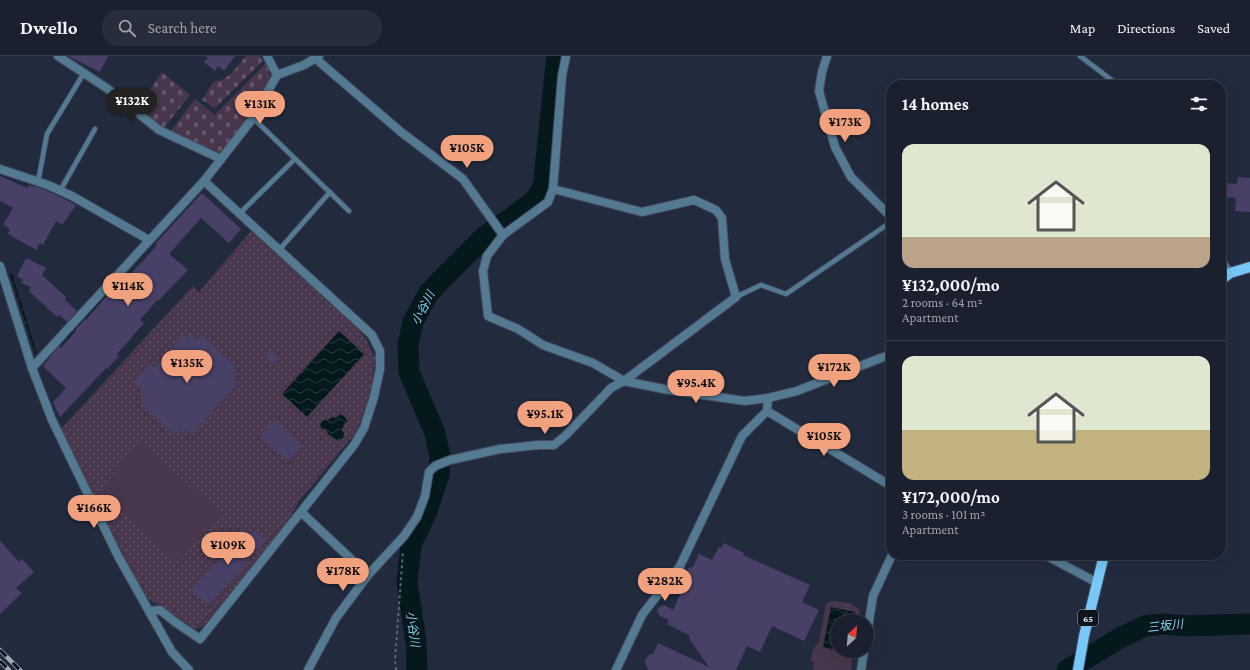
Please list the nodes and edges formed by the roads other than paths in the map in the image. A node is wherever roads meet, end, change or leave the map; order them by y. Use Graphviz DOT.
graph roads {
  1 [pos="59,56"];
  2 [pos="267,56"];
  3 [pos="566,56"];
  4 [pos="827,56"];
  5 [pos="1080,56"];
  6 [pos="318,58"];
  7 [pos="84,73"];
  8 [pos="277,75"];
  9 [pos="1111,80"];
  10 [pos="253,118"];
  11 [pos="95,129"];
  12 [pos="221,159"];
  13 [pos="295,159"];
  14 [pos="0,169"];
  15 [pos="204,181"];
  16 [pos="38,182"];
  17 [pos="553,189"];
  18 [pos="60,191"];
  19 [pos="330,192"];
  20 [pos="350,211"];
  21 [pos="886,212"];
  22 [pos="240,213"];
  23 [pos="886,225"];
  24 [pos="503,234"];
  25 [pos="149,240"];
  26 [pos="279,250"];
  27 [pos="0,266"];
  28 [pos="1226,267"];
  29 [pos="1250,267"];
  30 [pos="1230,273"];
  31 [pos="1226,276"];
  32 [pos="736,297"];
  33 [pos="886,356"];
  34 [pos="32,368"];
  35 [pos="624,381"];
  36 [pos="768,398"];
  37 [pos="767,411"];
  38 [pos="886,483"];
  39 [pos="301,512"];
  40 [pos="890,560"];
  41 [pos="1054,560"];
  42 [pos="1103,560"];
  43 [pos="368,575"];
  44 [pos="1096,582"];
  45 [pos="149,611"];
  46 [pos="870,614"];
  47 [pos="863,658"];
  48 [pos="1078,669"];
  49 [pos="188,670"];
  50 [pos="308,670"];
  51 [pos="616,670"];
  52 [pos="861,670"];
  1 -- 7 [label="street"];
  2 -- 8 [label="street"];
  3 -- 17 [label="street"];
  4 -- 21 [label="street"];
  5 -- 9 [label="lane"];
  6 -- 8 [label="street"];
  6 -- 24 [label="street"];
  7 -- 12 [label="street"];
  7 -- 16 [label="lane"];
  8 -- 10 [label="street"];
  10 -- 12 [label="street"];
  10 -- 13 [label="lane"];
  11 -- 18 [label="lane"];
  12 -- 15 [label="street"];
  13 -- 19 [label="lane"];
  13 -- 22 [label="lane"];
  14 -- 16 [label="street"];
  15 -- 22 [label="street"];
  15 -- 25 [label="street"];
  16 -- 18 [label="street"];
  17 -- 24 [label="street"];
  17 -- 32 [label="street"];
  18 -- 25 [label="street"];
  19 -- 20 [label="lane"];
  19 -- 26 [label="lane"];
  22 -- 26 [label="street"];
  23 -- 32 [label="lane"];
  24 -- 35 [label="street"];
  25 -- 34 [label="street"];
  26 -- 39 [label="street"];
  27 -- 34 [label="street"];
  28 -- 30 [label="street"];
  29 -- 30 [label="main road"];
  30 -- 31 [label="main road"];
  32 -- 35 [label="street"];
  33 -- 36 [label="street"];
  34 -- 45 [label="street"];
  35 -- 36 [label="street"];
  35 -- 43 [label="street"];
  36 -- 37 [label="street"];
  37 -- 38 [label="street"];
  37 -- 51 [label="street"];
  39 -- 43 [label="street"];
  39 -- 45 [label="street"];
  40 -- 46 [label="street"];
  41 -- 44 [label="street"];
  42 -- 44 [label="main road, 65"];
  43 -- 50 [label="street"];
  44 -- 48 [label="main road, 65"];
  45 -- 49 [label="street"];
  47 -- 52 [label="street"];
}
